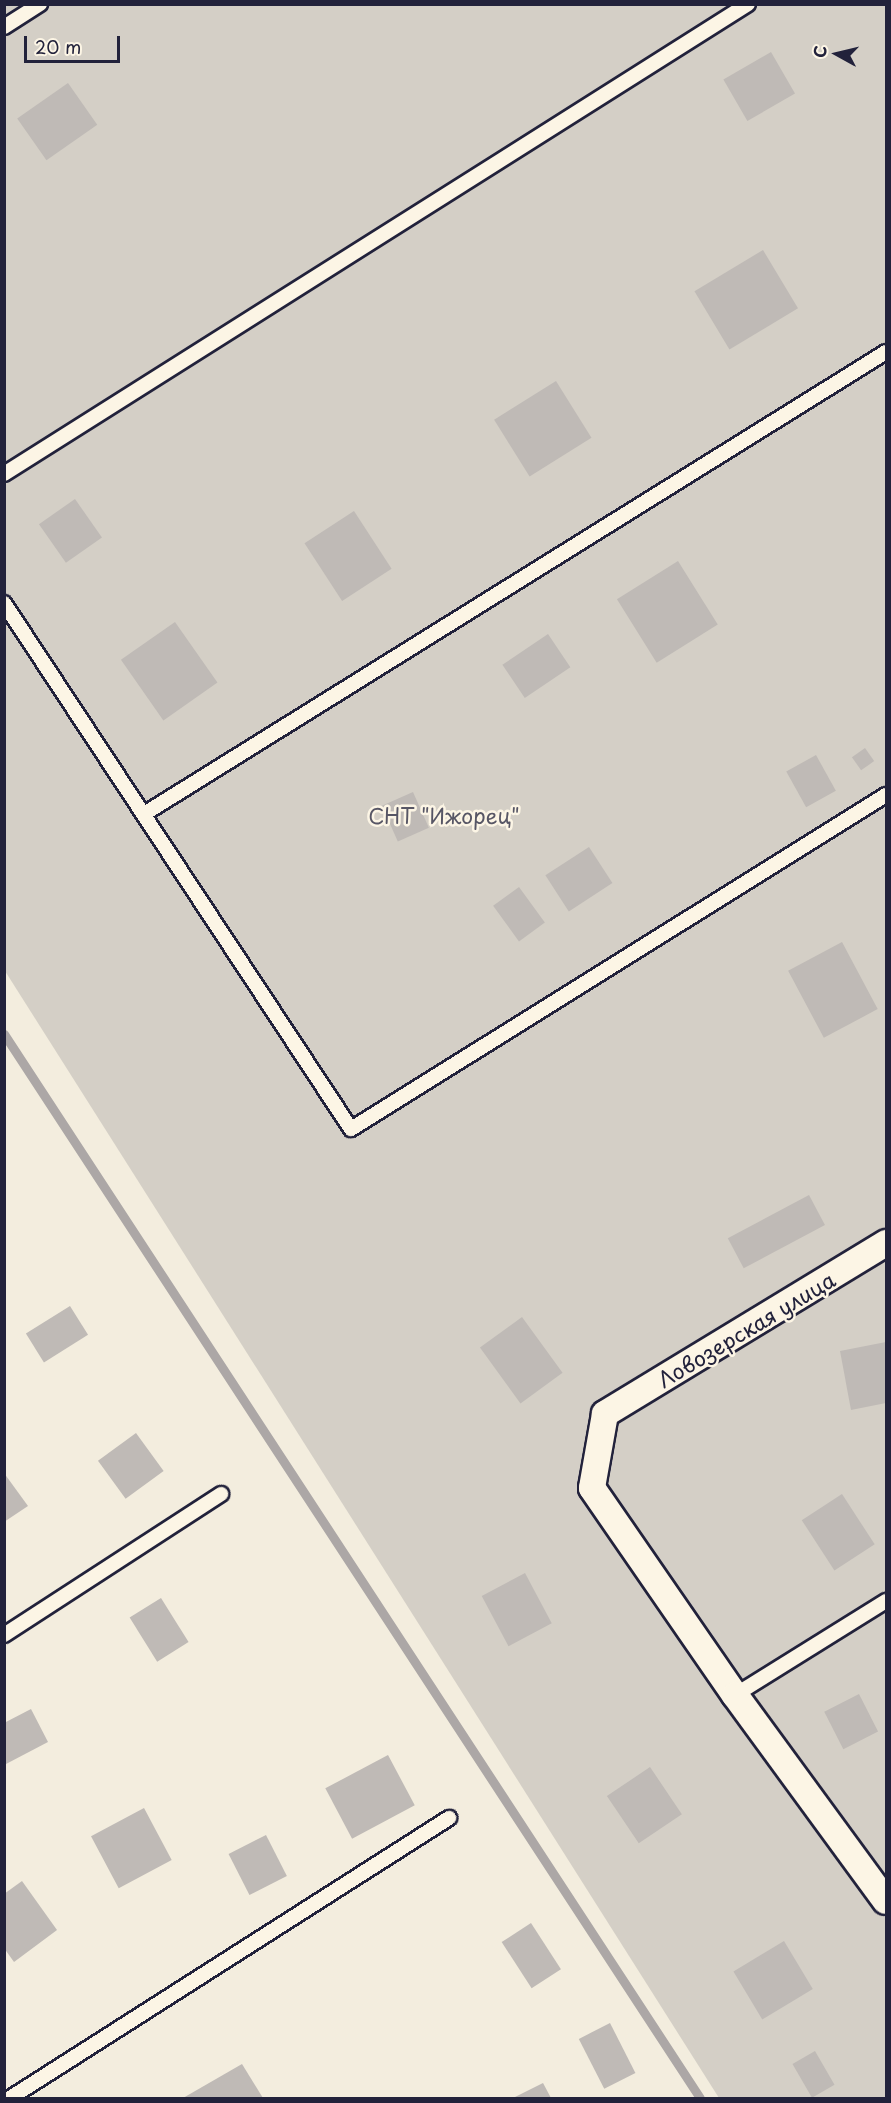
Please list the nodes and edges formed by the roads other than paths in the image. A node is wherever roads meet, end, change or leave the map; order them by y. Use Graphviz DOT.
graph roads {
  1 [pos="40,4"];
  2 [pos="748,4"];
  3 [pos="4,27"];
  4 [pos="886,352"];
  5 [pos="4,474"];
  6 [pos="4,603"];
  7 [pos="886,795"];
  8 [pos="144,814"];
  9 [pos="886,1243"];
  10 [pos="221,1494"];
  11 [pos="886,1601"];
  12 [pos="4,1635"];
  13 [pos="735,1695"];
  14 [pos="449,1818"];
  15 [pos="886,1901"];
  16 [pos="10,2098"];
  1 -- 3 [label="lane"];
  2 -- 5 [label="lane"];
  4 -- 8 [label="lane"];
  6 -- 8 [label="lane"];
  7 -- 8 [label="lane"];
  9 -- 13 [label="street, Ловозерская улица"];
  10 -- 12 [label="lane"];
  11 -- 13 [label="lane"];
  13 -- 15 [label="street"];
  14 -- 16 [label="lane"];
}
